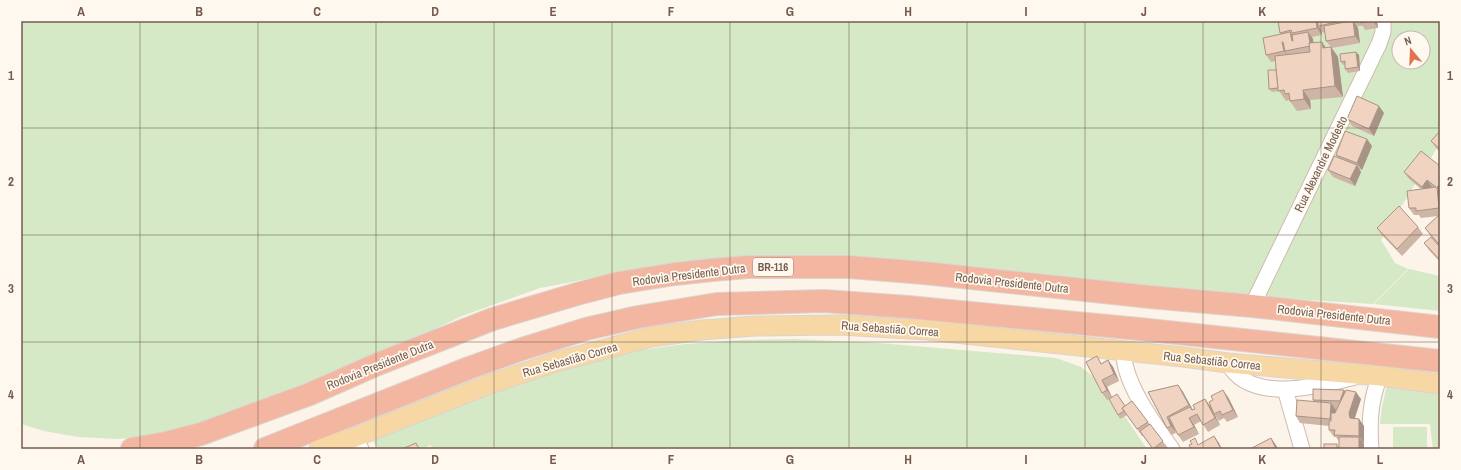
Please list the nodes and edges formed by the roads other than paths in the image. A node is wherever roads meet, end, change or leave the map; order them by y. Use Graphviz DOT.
graph roads {
  1 [pos="1383,21"];
  2 [pos="1252,306"];
  3 [pos="1434,326"];
  4 [pos="1124,351"];
  5 [pos="1440,361"];
  6 [pos="1228,363"];
  7 [pos="1372,375"];
  8 [pos="1440,384"];
  9 [pos="1285,390"];
  10 [pos="358,443"];
  11 [pos="132,449"];
  12 [pos="265,449"];
  13 [pos="318,449"];
  14 [pos="1172,449"];
  15 [pos="1302,449"];
  16 [pos="1371,449"];
  1 -- 2 [label="street, Rua Alexandre Modesto"];
  2 -- 3 [label="highway, Rodovia Presidente Dutra / BR-116"];
  2 -- 11 [label="highway, Rodovia Presidente Dutra / BR-116"];
  4 -- 6 [label="main road, Rua Sebastião Correa"];
  4 -- 10 [label="main road, Rua Sebastião Correa"];
  4 -- 14 [label="street"];
  5 -- 12 [label="highway"];
  6 -- 7 [label="main road, Rua Sebastião Correa"];
  6 -- 9 [label="street"];
  7 -- 8 [label="main road, Rua Sebastião Correa"];
  7 -- 9 [label="street"];
  7 -- 16 [label="street"];
  9 -- 15 [label="street"];
  10 -- 13 [label="main road, Rua Sebastião Correa"];
}
